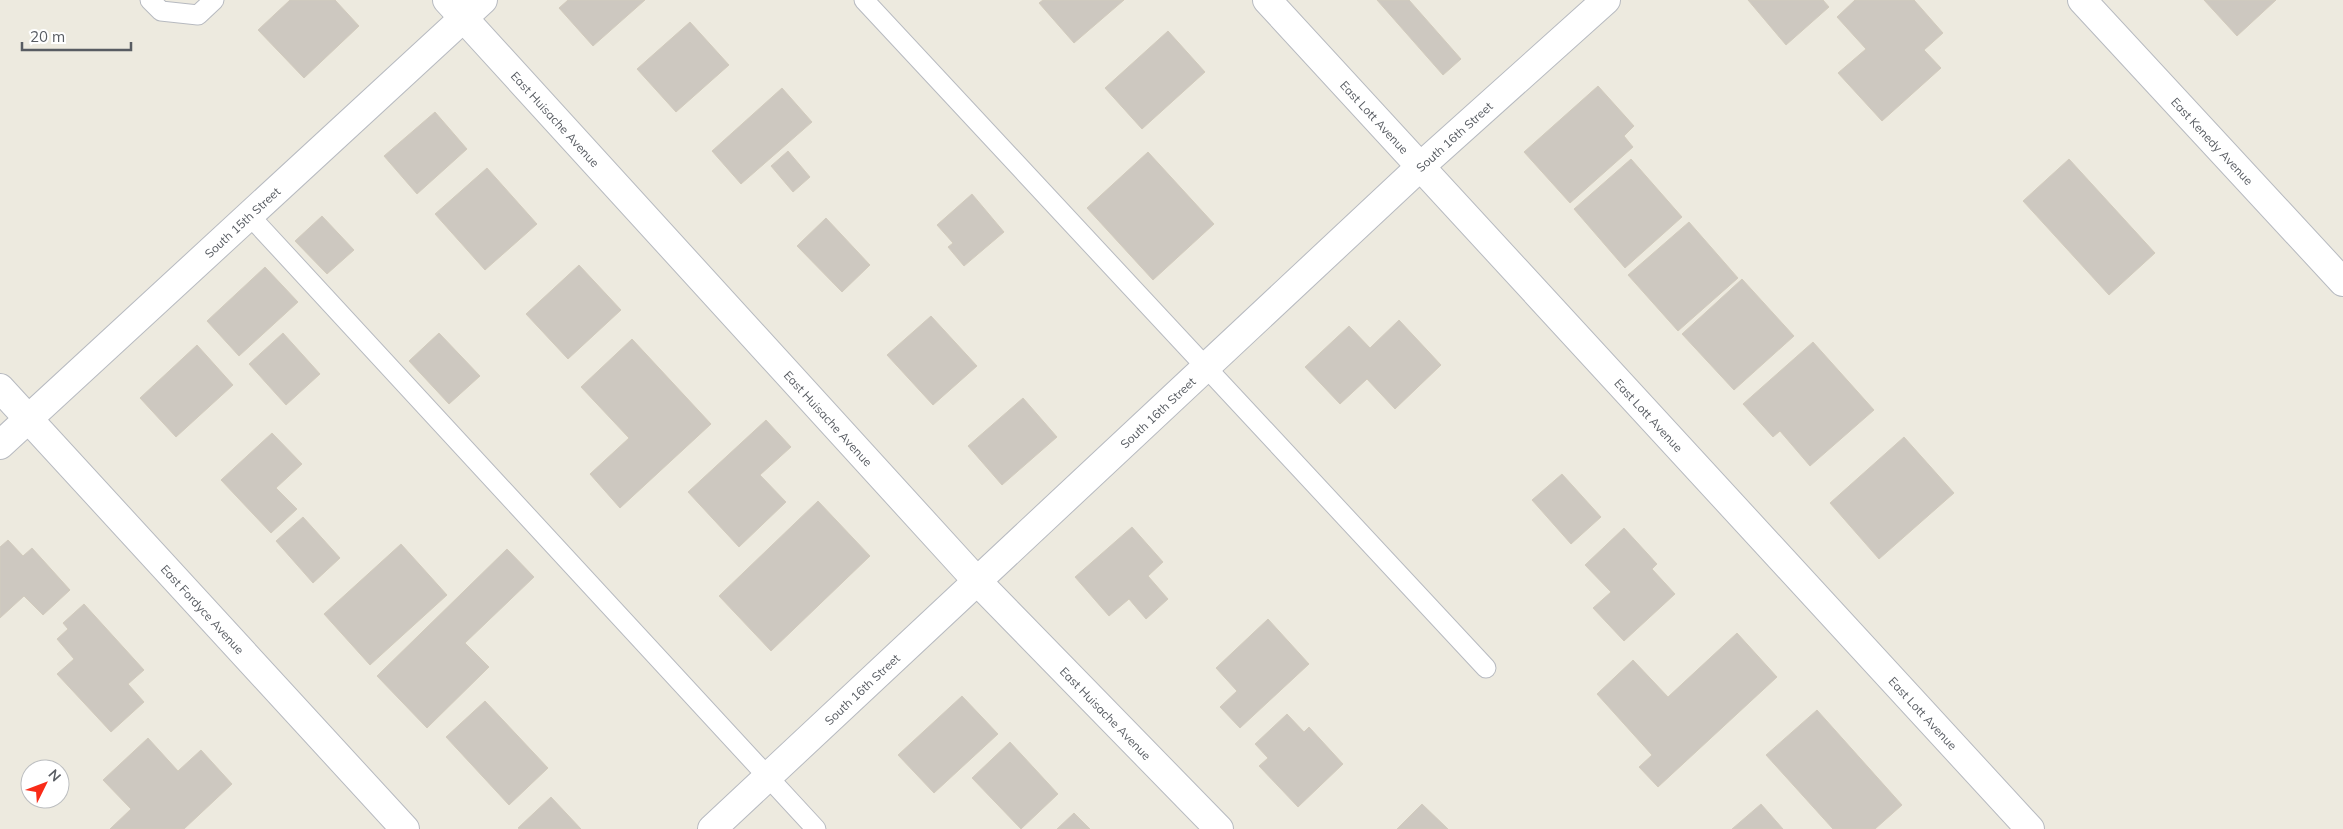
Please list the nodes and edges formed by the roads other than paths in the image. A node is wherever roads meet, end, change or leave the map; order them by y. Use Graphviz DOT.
graph roads {
  1 [pos="150,0"];
  2 [pos="214,0"];
  3 [pos="864,0"];
  4 [pos="1267,0"];
  5 [pos="1606,0"];
  6 [pos="2082,0"];
  7 [pos="465,6"];
  8 [pos="1421,166"];
  9 [pos="249,215"];
  10 [pos="2343,282"];
  11 [pos="1205,368"];
  12 [pos="0,388"];
  13 [pos="28,418"];
  14 [pos="0,445"];
  15 [pos="977,581"];
  16 [pos="1486,668"];
  17 [pos="768,777"];
  18 [pos="2021,826"];
  19 [pos="405,829"];
  20 [pos="712,829"];
  21 [pos="816,829"];
  22 [pos="1219,829"];
  1 -- 2 [label="lane"];
  3 -- 11 [label="lane"];
  4 -- 8 [label="street, East Lott Avenue"];
  5 -- 8 [label="street, South 16th Street"];
  6 -- 10 [label="street, East Kenedy Avenue"];
  7 -- 9 [label="street, South 15th Street"];
  7 -- 15 [label="street, East Huisache Avenue"];
  8 -- 11 [label="street, South 16th Street"];
  8 -- 18 [label="street, East Lott Avenue"];
  9 -- 13 [label="street, South 15th Street"];
  9 -- 17 [label="lane"];
  11 -- 15 [label="street, South 16th Street"];
  11 -- 16 [label="lane"];
  12 -- 13 [label="street, East Fordyce Avenue"];
  13 -- 14 [label="street, South 15th Street"];
  13 -- 19 [label="street, East Fordyce Avenue"];
  15 -- 17 [label="street, South 16th Street"];
  15 -- 22 [label="street, East Huisache Avenue"];
  17 -- 20 [label="street, South 16th Street"];
  17 -- 21 [label="lane"];
}
